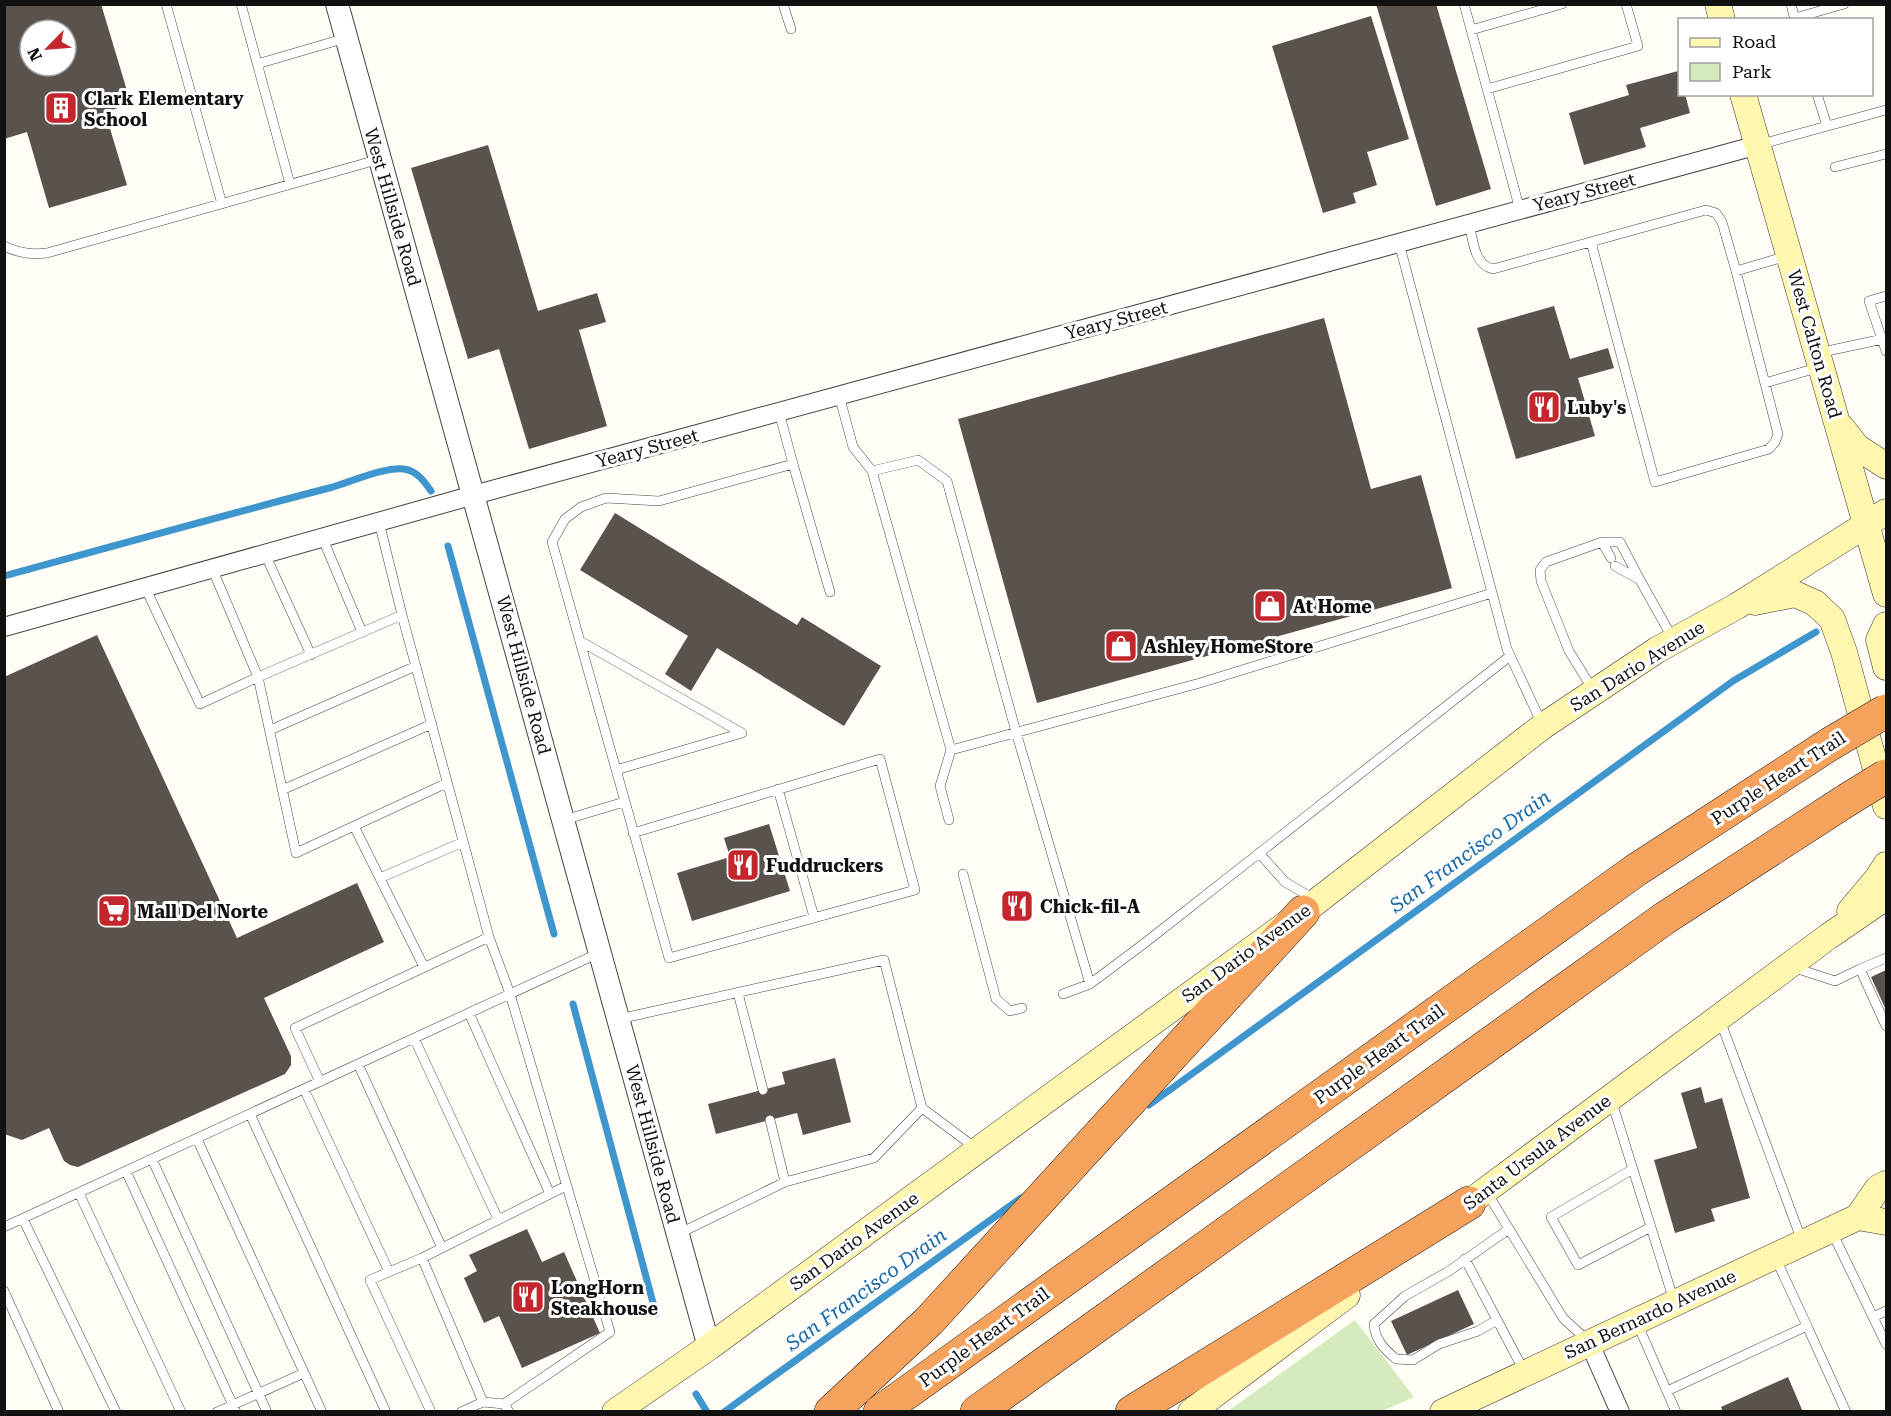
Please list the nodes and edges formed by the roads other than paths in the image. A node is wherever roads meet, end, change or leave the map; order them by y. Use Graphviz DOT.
graph roads {
  1 [pos="166,4"];
  2 [pos="241,4"];
  3 [pos="337,4"];
  4 [pos="783,4"];
  5 [pos="1464,4"];
  6 [pos="1562,4"];
  7 [pos="1626,4"];
  8 [pos="1844,4"];
  9 [pos="1798,18"];
  10 [pos="790,29"];
  11 [pos="1471,30"];
  12 [pos="346,38"];
  13 [pos="257,64"];
  14 [pos="1487,89"];
  15 [pos="1744,96"];
  16 [pos="1818,96"];
  17 [pos="1886,112"];
  18 [pos="1827,126"];
  19 [pos="1758,145"];
  20 [pos="1887,154"];
  21 [pos="380,159"];
  22 [pos="1835,167"];
  23 [pos="290,184"];
  24 [pos="222,204"];
  25 [pos="1520,210"];
  26 [pos="1469,224"];
  27 [pos="1591,242"];
  28 [pos="1399,243"];
  29 [pos="4,246"];
  30 [pos="1789,256"];
  31 [pos="1736,271"];
  32 [pos="1887,296"];
  33 [pos="1883,339"];
  34 [pos="1887,351"];
  35 [pos="1819,359"];
  36 [pos="1765,383"];
  37 [pos="839,395"];
  38 [pos="779,412"];
  39 [pos="1838,422"];
  40 [pos="793,464"];
  41 [pos="1887,466"];
  42 [pos="872,471"];
  43 [pos="474,495"];
  44 [pos="1877,518"];
  45 [pos="379,522"];
  46 [pos="322,537"];
  47 [pos="1602,542"];
  48 [pos="265,554"];
  49 [pos="212,568"];
  50 [pos="1640,580"];
  51 [pos="145,587"];
  52 [pos="830,592"];
  53 [pos="1492,593"];
  54 [pos="1887,594"];
  55 [pos="1737,606"];
  56 [pos="402,615"];
  57 [pos="1887,625"];
  58 [pos="4,627"];
  59 [pos="362,632"];
  60 [pos="580,641"];
  61 [pos="1674,641"];
  62 [pos="311,655"];
  63 [pos="1510,656"];
  64 [pos="416,666"];
  65 [pos="1887,667"];
  66 [pos="258,677"];
  67 [pos="1594,692"];
  68 [pos="1887,711"];
  69 [pos="432,724"];
  70 [pos="1542,726"];
  71 [pos="270,730"];
  72 [pos="1016,732"];
  73 [pos="951,750"];
  74 [pos="615,770"];
  75 [pos="1887,776"];
  76 [pos="447,783"];
  77 [pos="778,789"];
  78 [pos="282,790"];
  79 [pos="624,802"];
  80 [pos="1887,806"];
  81 [pos="564,820"];
  82 [pos="949,820"];
  83 [pos="354,826"];
  84 [pos="633,833"];
  85 [pos="463,842"];
  86 [pos="1259,853"];
  87 [pos="1887,865"];
  88 [pos="963,874"];
  89 [pos="380,878"];
  90 [pos="1887,897"];
  91 [pos="1310,906"];
  92 [pos="814,917"];
  93 [pos="1829,936"];
  94 [pos="489,937"];
  95 [pos="600,952"];
  96 [pos="1887,958"];
  97 [pos="1789,966"];
  98 [pos="424,967"];
  99 [pos="1860,969"];
  100 [pos="1090,984"];
  101 [pos="738,993"];
  102 [pos="510,994"];
  103 [pos="1063,994"];
  104 [pos="1022,1008"];
  105 [pos="469,1013"];
  106 [pos="1719,1017"];
  107 [pos="619,1019"];
  108 [pos="1887,1026"];
  109 [pos="414,1038"];
  110 [pos="358,1064"];
  111 [pos="320,1082"];
  112 [pos="304,1089"];
  113 [pos="763,1090"];
  114 [pos="1610,1098"];
  115 [pos="922,1108"];
  116 [pos="250,1114"];
  117 [pos="770,1120"];
  118 [pos="197,1138"];
  119 [pos="978,1150"];
  120 [pos="152,1159"];
  121 [pos="1633,1169"];
  122 [pos="126,1171"];
  123 [pos="785,1182"];
  124 [pos="1887,1184"];
  125 [pos="567,1186"];
  126 [pos="79,1193"];
  127 [pos="550,1194"];
  128 [pos="1477,1197"];
  129 [pos="1858,1217"];
  130 [pos="23,1219"];
  131 [pos="498,1220"];
  132 [pos="1887,1222"];
  133 [pos="4,1227"];
  134 [pos="1651,1227"];
  135 [pos="1509,1229"];
  136 [pos="1831,1230"];
  137 [pos="678,1234"];
  138 [pos="1803,1243"];
  139 [pos="442,1248"];
  140 [pos="1775,1256"];
  141 [pos="422,1258"];
  142 [pos="1465,1258"];
  143 [pos="389,1272"];
  144 [pos="4,1291"];
  145 [pos="1675,1303"];
  146 [pos="1887,1311"];
  147 [pos="1873,1317"];
  148 [pos="1497,1320"];
  149 [pos="1636,1321"];
  150 [pos="1807,1326"];
  151 [pos="1589,1342"];
  152 [pos="1887,1344"];
  153 [pos="709,1347"];
  154 [pos="1524,1372"];
  155 [pos="304,1373"];
  156 [pos="1667,1391"];
  157 [pos="258,1392"];
  158 [pos="483,1402"];
  159 [pos="234,1408"];
  160 [pos="507,1408"];
  161 [pos="1192,1411"];
  162 [pos="59,1412"];
  163 [pos="116,1412"];
  164 [pos="181,1412"];
  165 [pos="217,1412"];
  166 [pos="267,1412"];
  167 [pos="322,1412"];
  168 [pos="386,1412"];
  169 [pos="431,1412"];
  170 [pos="461,1412"];
  171 [pos="615,1412"];
  172 [pos="831,1412"];
  173 [pos="880,1412"];
  174 [pos="977,1412"];
  175 [pos="1132,1412"];
  176 [pos="1443,1412"];
  177 [pos="1620,1412"];
  178 [pos="1676,1412"];
  179 [pos="1846,1412"];
  1 -- 24 [label="lane"];
  2 -- 13 [label="lane"];
  3 -- 12 [label="street, West Hillside Road"];
  4 -- 10 [label="lane"];
  5 -- 11 [label="lane"];
  6 -- 11 [label="lane"];
  7 -- 14 [label="lane"];
  8 -- 9 [label="lane"];
  11 -- 14 [label="lane"];
  12 -- 13 [label="lane"];
  12 -- 21 [label="street, West Hillside Road"];
  13 -- 23 [label="lane"];
  14 -- 25 [label="lane"];
  15 -- 19 [label="main road, West Calton Road"];
  16 -- 18 [label="lane"];
  17 -- 18 [label="lane"];
  18 -- 19 [label="lane"];
  19 -- 25 [label="street, Yeary Street"];
  19 -- 30 [label="main road, West Calton Road"];
  20 -- 22 [label="lane"];
  21 -- 23 [label="lane"];
  21 -- 43 [label="street, West Hillside Road"];
  23 -- 24 [label="lane"];
  24 -- 29 [label="lane"];
  25 -- 26 [label="street, Yeary Street"];
  26 -- 27 [label="lane"];
  26 -- 28 [label="street, Yeary Street"];
  27 -- 31 [label="lane"];
  27 -- 36 [label="lane"];
  28 -- 37 [label="street, Yeary Street"];
  28 -- 53 [label="lane"];
  30 -- 31 [label="lane"];
  30 -- 35 [label="main road, West Calton Road"];
  31 -- 36 [label="lane"];
  32 -- 33 [label="lane"];
  33 -- 34 [label="lane"];
  33 -- 35 [label="lane"];
  35 -- 36 [label="lane"];
  35 -- 39 [label="main road, West Calton Road"];
  37 -- 38 [label="street, Yeary Street"];
  37 -- 42 [label="lane"];
  38 -- 40 [label="lane"];
  38 -- 43 [label="street, Yeary Street"];
  39 -- 41 [label="main road"];
  39 -- 44 [label="main road, West Calton Road"];
  40 -- 52 [label="lane"];
  40 -- 60 [label="lane"];
  42 -- 72 [label="lane"];
  42 -- 73 [label="lane"];
  43 -- 45 [label="street, Yeary Street"];
  43 -- 81 [label="street, West Hillside Road"];
  44 -- 54 [label="main road, West Calton Road"];
  44 -- 55 [label="main road, San Dario Avenue"];
  45 -- 46 [label="street, Yeary Street"];
  45 -- 56 [label="lane"];
  46 -- 48 [label="street, Yeary Street"];
  46 -- 59 [label="lane"];
  47 -- 50 [label="lane"];
  47 -- 50 [label="lane"];
  47 -- 67 [label="lane"];
  48 -- 49 [label="street, Yeary Street"];
  48 -- 62 [label="lane"];
  49 -- 51 [label="street, Yeary Street"];
  49 -- 66 [label="lane"];
  50 -- 61 [label="lane"];
  51 -- 58 [label="street, Yeary Street"];
  51 -- 66 [label="lane"];
  53 -- 63 [label="lane"];
  53 -- 72 [label="lane"];
  55 -- 61 [label="main road, San Dario Avenue"];
  55 -- 80 [label="main road"];
  56 -- 59 [label="lane"];
  56 -- 64 [label="lane"];
  57 -- 65 [label="main road"];
  59 -- 62 [label="lane"];
  60 -- 74 [label="lane"];
  60 -- 74 [label="lane"];
  61 -- 67 [label="main road, San Dario Avenue"];
  62 -- 66 [label="lane"];
  63 -- 70 [label="lane"];
  63 -- 86 [label="lane"];
  64 -- 69 [label="lane"];
  64 -- 71 [label="lane"];
  66 -- 71 [label="lane"];
  67 -- 70 [label="main road, San Dario Avenue"];
  68 -- 173 [label="highway, Purple Heart Trail, bridge"];
  69 -- 76 [label="lane"];
  69 -- 78 [label="lane"];
  70 -- 91 [label="main road, San Dario Avenue"];
  71 -- 78 [label="lane"];
  72 -- 73 [label="lane"];
  72 -- 100 [label="lane"];
  73 -- 82 [label="lane"];
  74 -- 79 [label="lane"];
  75 -- 174 [label="highway, bridge"];
  76 -- 83 [label="lane"];
  76 -- 85 [label="lane"];
  77 -- 84 [label="lane"];
  77 -- 92 [label="lane"];
  77 -- 92 [label="lane"];
  78 -- 83 [label="lane"];
  79 -- 81 [label="lane"];
  79 -- 84 [label="lane"];
  81 -- 95 [label="street, West Hillside Road"];
  83 -- 89 [label="lane"];
  84 -- 92 [label="lane"];
  85 -- 89 [label="lane"];
  85 -- 94 [label="lane"];
  86 -- 91 [label="lane"];
  86 -- 100 [label="lane"];
  87 -- 93 [label="main road"];
  88 -- 104 [label="lane"];
  89 -- 98 [label="lane"];
  90 -- 93 [label="main road, Santa Ursula Avenue"];
  91 -- 119 [label="main road, San Dario Avenue"];
  91 -- 172 [label="highway"];
  93 -- 97 [label="main road, Santa Ursula Avenue"];
  94 -- 98 [label="lane"];
  94 -- 102 [label="lane"];
  95 -- 102 [label="lane"];
  95 -- 107 [label="street, West Hillside Road"];
  96 -- 99 [label="lane"];
  97 -- 99 [label="lane"];
  97 -- 106 [label="main road, Santa Ursula Avenue"];
  98 -- 111 [label="lane"];
  99 -- 108 [label="lane"];
  100 -- 103 [label="lane"];
  101 -- 107 [label="lane"];
  101 -- 113 [label="lane"];
  101 -- 115 [label="lane"];
  102 -- 105 [label="lane"];
  102 -- 125 [label="lane"];
  105 -- 109 [label="lane"];
  105 -- 127 [label="lane"];
  106 -- 114 [label="main road, Santa Ursula Avenue"];
  106 -- 138 [label="lane"];
  107 -- 137 [label="street, West Hillside Road"];
  109 -- 110 [label="lane"];
  109 -- 131 [label="lane"];
  110 -- 111 [label="lane"];
  110 -- 139 [label="lane"];
  111 -- 112 [label="lane"];
  112 -- 116 [label="lane"];
  112 -- 143 [label="lane"];
  114 -- 121 [label="lane"];
  114 -- 128 [label="main road, Santa Ursula Avenue"];
  115 -- 119 [label="lane"];
  115 -- 123 [label="lane"];
  116 -- 118 [label="lane"];
  116 -- 168 [label="lane"];
  117 -- 123 [label="lane"];
  118 -- 120 [label="lane"];
  118 -- 155 [label="lane"];
  119 -- 153 [label="main road, San Dario Avenue"];
  120 -- 122 [label="lane"];
  120 -- 157 [label="lane"];
  121 -- 134 [label="lane"];
  121 -- 134 [label="lane"];
  122 -- 126 [label="lane"];
  122 -- 159 [label="lane"];
  123 -- 137 [label="lane"];
  124 -- 129 [label="main road, San Bernardo Avenue"];
  125 -- 127 [label="lane"];
  125 -- 160 [label="lane"];
  126 -- 130 [label="lane"];
  126 -- 164 [label="lane"];
  127 -- 131 [label="lane"];
  128 -- 135 [label="lane"];
  128 -- 161 [label="main road, Santa Ursula Avenue"];
  128 -- 175 [label="highway"];
  129 -- 132 [label="main road"];
  129 -- 136 [label="main road, San Bernardo Avenue"];
  130 -- 133 [label="lane"];
  130 -- 163 [label="lane"];
  131 -- 139 [label="lane"];
  134 -- 145 [label="lane"];
  135 -- 142 [label="lane"];
  135 -- 151 [label="lane"];
  136 -- 138 [label="main road, San Bernardo Avenue"];
  136 -- 147 [label="lane"];
  137 -- 153 [label="street, West Hillside Road"];
  138 -- 140 [label="main road, San Bernardo Avenue"];
  139 -- 141 [label="lane"];
  140 -- 145 [label="main road, San Bernardo Avenue"];
  140 -- 150 [label="lane"];
  141 -- 143 [label="lane"];
  141 -- 158 [label="lane"];
  142 -- 148 [label="lane"];
  142 -- 148 [label="lane"];
  143 -- 169 [label="lane"];
  144 -- 162 [label="lane"];
  145 -- 149 [label="main road, San Bernardo Avenue"];
  146 -- 147 [label="lane"];
  147 -- 152 [label="lane"];
  148 -- 154 [label="lane"];
  149 -- 151 [label="main road, San Bernardo Avenue"];
  149 -- 156 [label="lane"];
  150 -- 156 [label="lane"];
  150 -- 179 [label="lane"];
  151 -- 154 [label="main road, San Bernardo Avenue"];
  151 -- 177 [label="street"];
  153 -- 171 [label="main road, San Dario Avenue"];
  154 -- 176 [label="main road, San Bernardo Avenue"];
  155 -- 157 [label="lane"];
  155 -- 167 [label="lane"];
  156 -- 178 [label="lane"];
  157 -- 159 [label="lane"];
  157 -- 166 [label="lane"];
  158 -- 160 [label="lane"];
  158 -- 170 [label="lane"];
  159 -- 165 [label="lane"];
}
